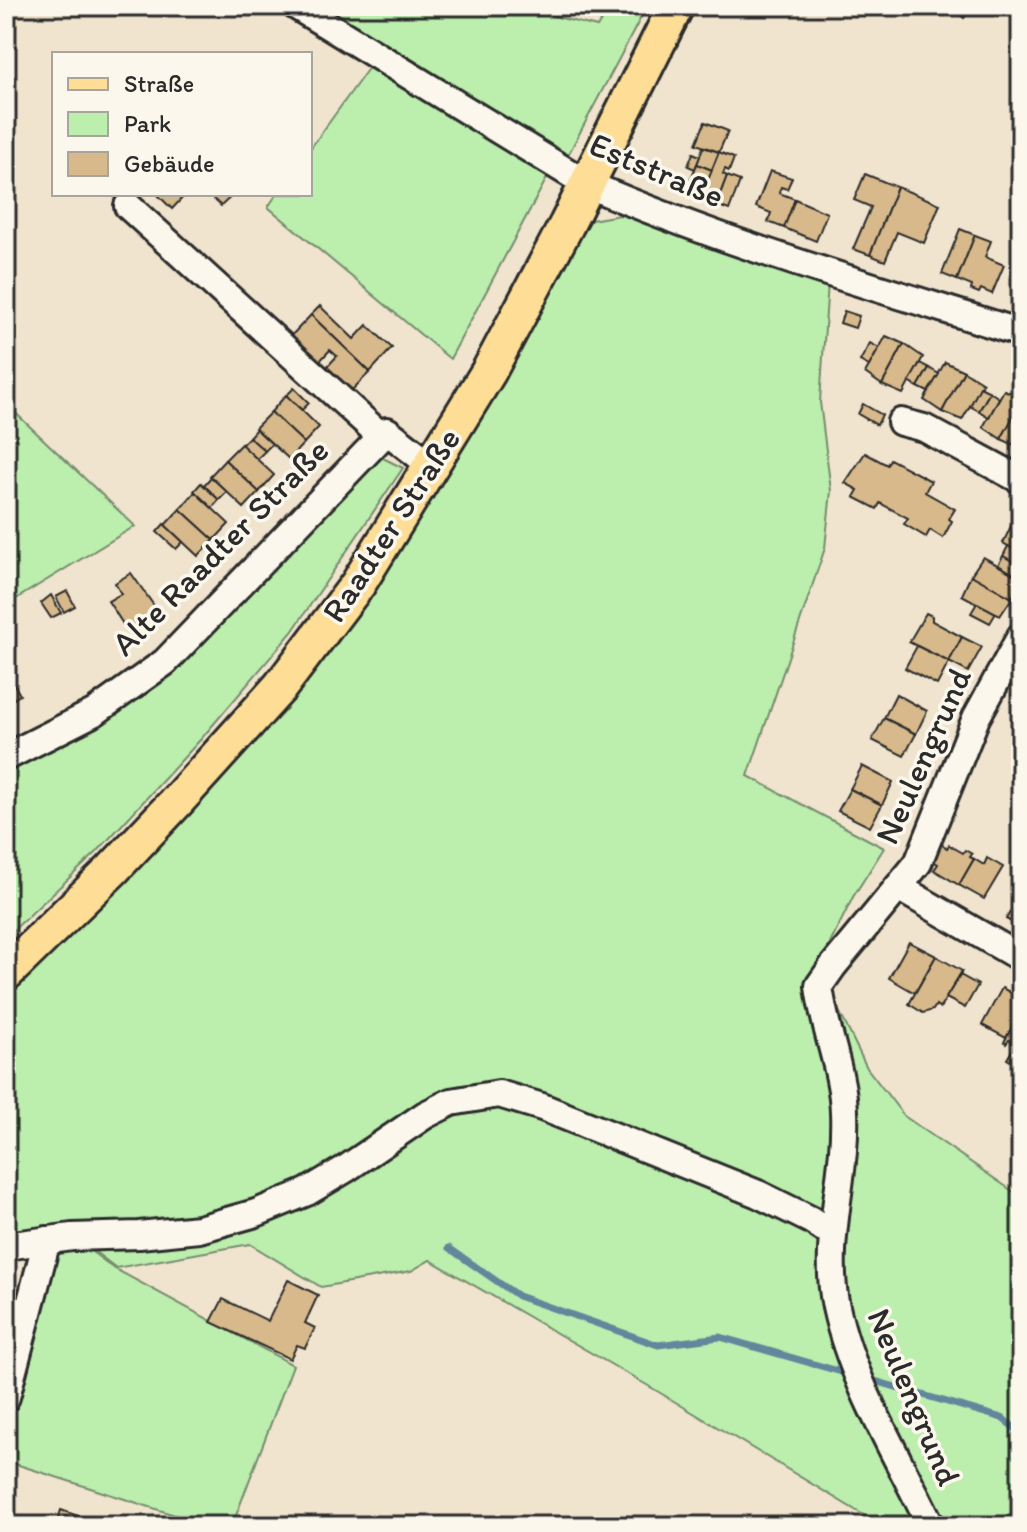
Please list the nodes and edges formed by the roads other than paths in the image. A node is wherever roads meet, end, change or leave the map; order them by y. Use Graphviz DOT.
graph roads {
  1 [pos="296,6"];
  2 [pos="676,6"];
  3 [pos="587,184"];
  4 [pos="128,206"];
  5 [pos="1021,333"];
  6 [pos="901,422"];
  7 [pos="381,436"];
  8 [pos="432,466"];
  9 [pos="1021,480"];
  10 [pos="1021,636"];
  11 [pos="6,757"];
  12 [pos="898,887"];
  13 [pos="1021,958"];
  14 [pos="6,973"];
  15 [pos="832,1234"];
  16 [pos="47,1240"];
  17 [pos="6,1246"];
  18 [pos="6,1397"];
  19 [pos="931,1526"];
  1 -- 3 [label="street, Eststraße"];
  2 -- 3 [label="main road, Raadter Straße"];
  3 -- 5 [label="street, Eststraße"];
  3 -- 8 [label="main road, Raadter Straße"];
  4 -- 7 [label="street"];
  6 -- 9 [label="street"];
  7 -- 8 [label="street, Alte Raadter Straße"];
  7 -- 11 [label="street, Alte Raadter Straße"];
  8 -- 14 [label="main road, Raadter Straße"];
  10 -- 12 [label="street, Neulengrund"];
  12 -- 13 [label="street"];
  12 -- 15 [label="street, Neulengrund"];
  15 -- 16 [label="street"];
  15 -- 19 [label="street, Neulengrund"];
  16 -- 17 [label="street"];
  16 -- 18 [label="street"];
}
